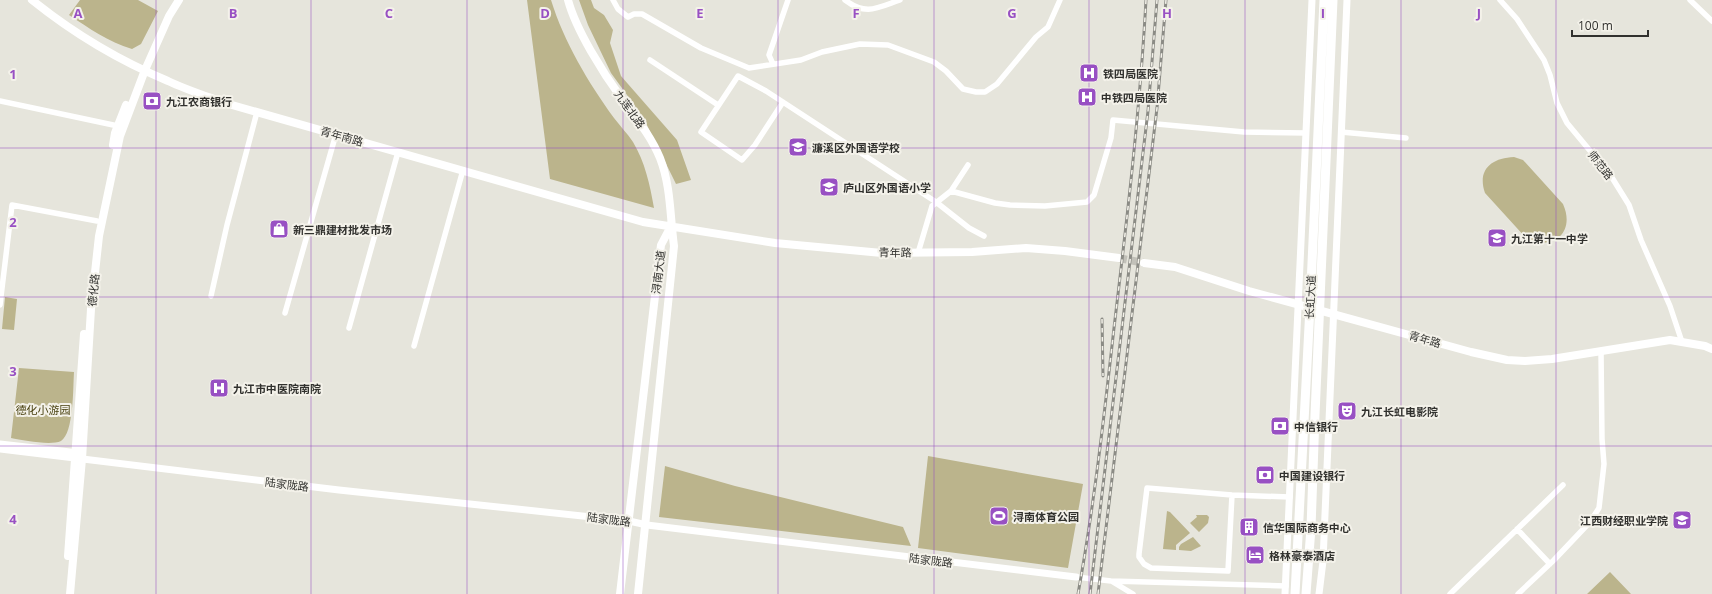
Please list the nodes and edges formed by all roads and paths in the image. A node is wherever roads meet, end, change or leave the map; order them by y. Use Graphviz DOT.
graph roads {
  1 [pos="32,0"];
  2 [pos="173,0"];
  3 [pos="179,0"];
  4 [pos="568,0"];
  5 [pos="613,0"];
  6 [pos="788,0"];
  7 [pos="845,0"];
  8 [pos="900,0"];
  9 [pos="1060,0"];
  10 [pos="1312,0"];
  11 [pos="1324,0"];
  12 [pos="1333,0"];
  13 [pos="1348,0"];
  14 [pos="1500,0"];
  15 [pos="1690,0"];
  16 [pos="1712,21"];
  17 [pos="650,60"];
  18 [pos="773,64"];
  19 [pos="142,69"];
  20 [pos="0,101"];
  21 [pos="783,102"];
  22 [pos="718,105"];
  23 [pos="257,112"];
  24 [pos="118,126"];
  25 [pos="1341,132"];
  26 [pos="1306,133"];
  27 [pos="336,134"];
  28 [pos="1406,138"];
  29 [pos="398,152"];
  30 [pos="968,165"];
  31 [pos="463,170"];
  32 [pos="951,191"];
  33 [pos="936,202"];
  34 [pos="97,220"];
  35 [pos="671,226"];
  36 [pos="984,236"];
  37 [pos="918,252"];
  38 [pos="1119,258"];
  39 [pos="1144,263"];
  40 [pos="210,296"];
  41 [pos="1299,304"];
  42 [pos="0,305"];
  43 [pos="1315,308"];
  44 [pos="285,313"];
  45 [pos="1333,314"];
  46 [pos="349,328"];
  47 [pos="1682,342"];
  48 [pos="414,346"];
  49 [pos="1712,349"];
  50 [pos="1602,352"];
  51 [pos="0,444"];
  52 [pos="0,449"];
  53 [pos="78,456"];
  54 [pos="1563,485"];
  55 [pos="1232,495"];
  56 [pos="1290,497"];
  57 [pos="629,521"];
  58 [pos="646,525"];
  59 [pos="1517,529"];
  60 [pos="1550,564"];
  61 [pos="1076,577"];
  62 [pos="1111,581"];
  63 [pos="1286,586"];
  64 [pos="64,594"];
  65 [pos="70,594"];
  66 [pos="620,594"];
  67 [pos="638,594"];
  68 [pos="1133,594"];
  69 [pos="1285,594"];
  70 [pos="1294,594"];
  71 [pos="1306,594"];
  72 [pos="1319,594"];
  73 [pos="1450,594"];
  74 [pos="1518,594"];
  1 -- 19 [label="main road, 青年南路"];
  2 -- 19 [label="main road, 德化路"];
  3 -- 19 [label="main road, 德化路"];
  4 -- 35 [label="main road, 九莲北路"];
  5 -- 18 [label="street"];
  6 -- 18 [label="street"];
  7 -- 8 [label="street"];
  9 -- 18 [label="street"];
  10 -- 26 [label="street"];
  11 -- 43 [label="highway, 长虹大道"];
  12 -- 43 [label="highway, 长虹大道"];
  13 -- 25 [label="street"];
  14 -- 47 [label="street, 师范路"];
  15 -- 16 [label="street"];
  17 -- 22 [label="street"];
  19 -- 23 [label="main road, 青年南路"];
  19 -- 24 [label="main road, 德化路"];
  19 -- 53 [label="main road, 德化路"];
  20 -- 24 [label="street"];
  21 -- 22 [label="street"];
  21 -- 22 [label="street"];
  21 -- 33 [label="street"];
  23 -- 27 [label="main road, 青年南路"];
  23 -- 40 [label="street"];
  24 -- 34 [label="main road, 德化路"];
  25 -- 28 [label="street"];
  25 -- 45 [label="street"];
  26 -- 32 [label="street"];
  26 -- 41 [label="street"];
  27 -- 29 [label="main road, 青年南路"];
  27 -- 44 [label="street"];
  29 -- 31 [label="main road, 青年南路"];
  29 -- 46 [label="street"];
  30 -- 32 [label="street"];
  31 -- 35 [label="main road, 青年南路"];
  31 -- 48 [label="street"];
  32 -- 33 [label="street"];
  33 -- 36 [label="street"];
  33 -- 37 [label="street"];
  34 -- 42 [label="street"];
  34 -- 53 [label="main road, 德化路"];
  35 -- 37 [label="main road, 青年路"];
  35 -- 57 [label="main road, 浔南大道"];
  35 -- 58 [label="main road, 浔南大道"];
  37 -- 38 [label="main road, 青年路"];
  39 -- 41 [label="main road, 青年路"];
  41 -- 43 [label="main road, 青年路"];
  41 -- 56 [label="street"];
  43 -- 45 [label="main road, 青年路"];
  43 -- 70 [label="highway, 长虹大道"];
  43 -- 71 [label="highway, 长虹大道"];
  45 -- 50 [label="main road, 青年路"];
  45 -- 72 [label="street"];
  47 -- 49 [label="main road, 青年路"];
  47 -- 50 [label="main road, 青年路"];
  50 -- 60 [label="street"];
  51 -- 53 [label="street"];
  52 -- 53 [label="street"];
  53 -- 57 [label="street, 陆家陇路"];
  53 -- 64 [label="main road, 德化路"];
  53 -- 65 [label="main road, 德化路"];
  54 -- 59 [label="street"];
  55 -- 55 [label="street"];
  55 -- 56 [label="street"];
  56 -- 63 [label="street"];
  57 -- 58 [label="street, 陆家陇路"];
  57 -- 66 [label="main road, 浔南大道"];
  58 -- 61 [label="street, 陆家陇路"];
  58 -- 67 [label="main road, 浔南大道"];
  59 -- 60 [label="street"];
  59 -- 73 [label="street"];
  60 -- 74 [label="street"];
  61 -- 62 [label="street, 陆家陇路"];
  62 -- 63 [label="street"];
  62 -- 68 [label="street, 陆家陇路"];
  63 -- 69 [label="street"];
}
